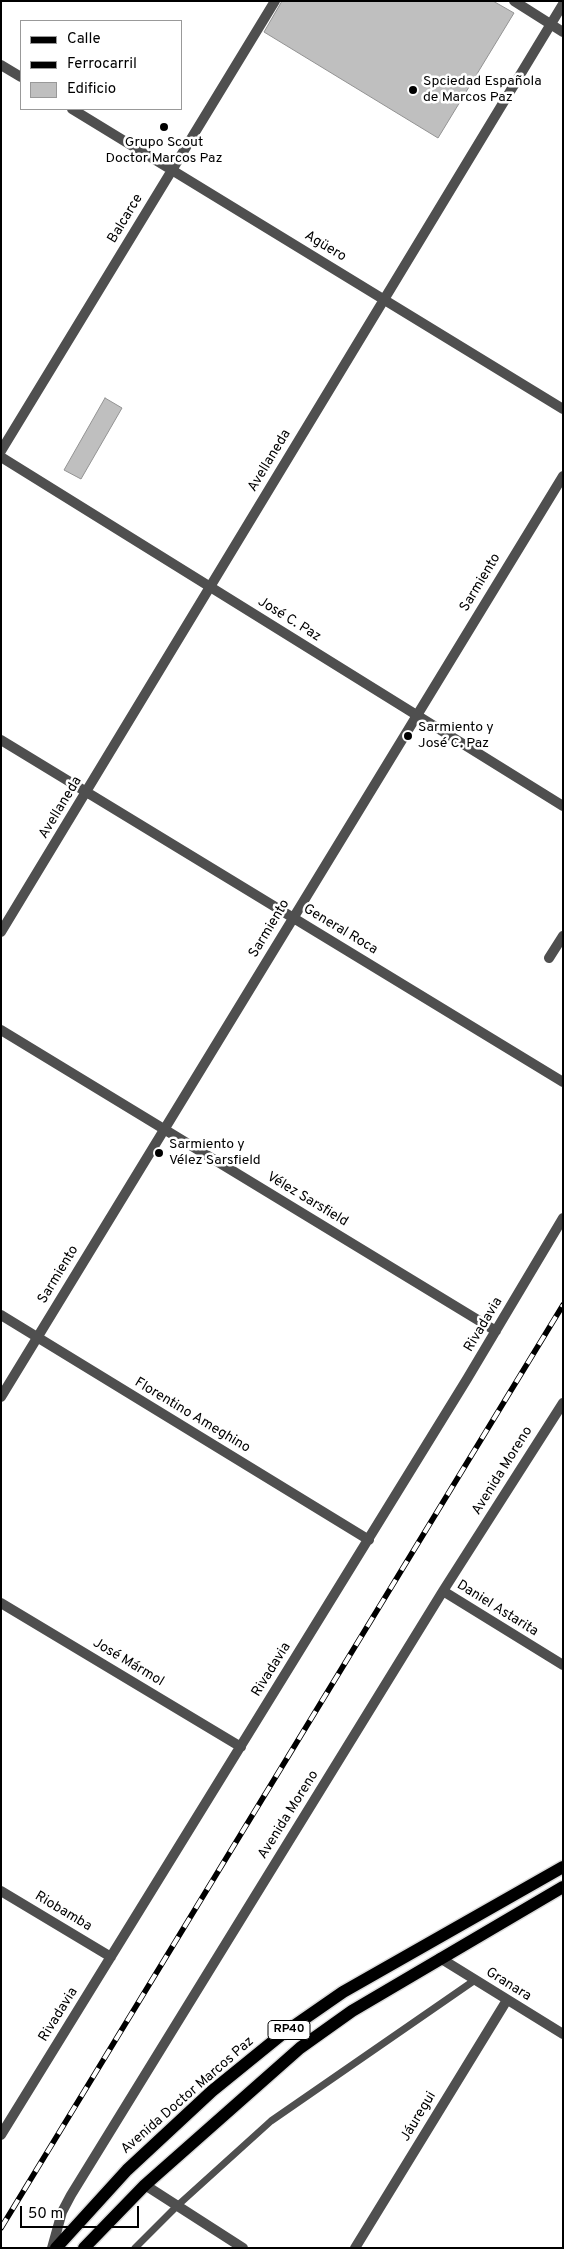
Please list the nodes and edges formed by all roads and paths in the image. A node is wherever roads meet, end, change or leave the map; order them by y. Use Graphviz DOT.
graph roads {
  1 [pos="275,1"];
  2 [pos="514,1"];
  3 [pos="563,4"];
  4 [pos="551,24"];
  5 [pos="563,32"];
  6 [pos="1,65"];
  7 [pos="20,76"];
  8 [pos="74,110"];
  9 [pos="172,170"];
  10 [pos="384,300"];
  11 [pos="563,409"];
  12 [pos="1,451"];
  13 [pos="1,457"];
  14 [pos="563,476"];
  15 [pos="210,587"];
  16 [pos="417,715"];
  17 [pos="1,740"];
  18 [pos="86,792"];
  19 [pos="563,806"];
  20 [pos="293,918"];
  21 [pos="1,932"];
  22 [pos="563,936"];
  23 [pos="549,958"];
  24 [pos="1,1030"];
  25 [pos="563,1082"];
  26 [pos="164,1129"];
  27 [pos="563,1218"];
  28 [pos="1,1315"];
  29 [pos="496,1331"];
  30 [pos="37,1337"];
  31 [pos="1,1397"];
  32 [pos="563,1402"];
  33 [pos="368,1540"];
  34 [pos="443,1591"];
  35 [pos="1,1602"];
  36 [pos="563,1665"];
  37 [pos="240,1747"];
  38 [pos="563,1866"];
  39 [pos="563,1887"];
  40 [pos="1,1891"];
  41 [pos="111,1957"];
  42 [pos="440,1958"];
  43 [pos="475,1980"];
  44 [pos="507,2000"];
  45 [pos="563,2034"];
  46 [pos="1,2135"];
  47 [pos="145,2185"];
  48 [pos="177,2206"];
  49 [pos="52,2248"];
  50 [pos="56,2248"];
  51 [pos="84,2248"];
  52 [pos="135,2248"];
  53 [pos="243,2248"];
  54 [pos="355,2248"];
  1 -- 9 [label="street, Balcarce"];
  2 -- 4 [label="street"];
  3 -- 4 [label="street, Avellaneda"];
  4 -- 5 [label="street"];
  4 -- 10 [label="street, Avellaneda"];
  6 -- 7 [label="street"];
  8 -- 9 [label="street, Agüero"];
  9 -- 10 [label="street, Agüero"];
  9 -- 12 [label="street, Balcarce"];
  10 -- 11 [label="street, Agüero"];
  10 -- 15 [label="street, Avellaneda"];
  13 -- 15 [label="street, José C. Paz"];
  14 -- 16 [label="street, Sarmiento"];
  15 -- 16 [label="street, José C. Paz"];
  15 -- 18 [label="street, Avellaneda"];
  16 -- 19 [label="street, José C. Paz"];
  16 -- 20 [label="street, Sarmiento"];
  17 -- 18 [label="street, General Roca"];
  18 -- 20 [label="street, General Roca"];
  18 -- 21 [label="street, Avellaneda"];
  20 -- 25 [label="street, General Roca"];
  20 -- 26 [label="street, Sarmiento"];
  22 -- 23 [label="street"];
  24 -- 26 [label="street, Vélez Sarsfield"];
  26 -- 29 [label="street, Vélez Sarsfield"];
  26 -- 30 [label="street, Sarmiento"];
  27 -- 29 [label="street, Rivadavia"];
  28 -- 30 [label="street, Florentino Ameghino"];
  29 -- 33 [label="street, Rivadavia"];
  30 -- 31 [label="street, Sarmiento"];
  30 -- 33 [label="street, Florentino Ameghino"];
  32 -- 34 [label="street, Avenida Moreno"];
  33 -- 37 [label="street, Rivadavia"];
  34 -- 36 [label="street, Daniel Astarita"];
  34 -- 49 [label="street, Avenida Moreno"];
  35 -- 37 [label="street, José Mármol"];
  37 -- 41 [label="street, Rivadavia"];
  38 -- 50 [label="main road, Avenida Doctor Marcos Paz / RP40"];
  39 -- 42 [label="main road, RP40"];
  40 -- 41 [label="street, Riobamba"];
  41 -- 46 [label="street, Rivadavia"];
  42 -- 43 [label="street, Granara"];
  42 -- 47 [label="main road, RP40"];
  43 -- 44 [label="street, Granara"];
  43 -- 48 [label="lane"];
  44 -- 45 [label="street, Granara"];
  44 -- 54 [label="street, Jáuregui"];
  47 -- 48 [label="street"];
  47 -- 51 [label="main road, RP40"];
  48 -- 52 [label="lane"];
  48 -- 53 [label="street"];
}
